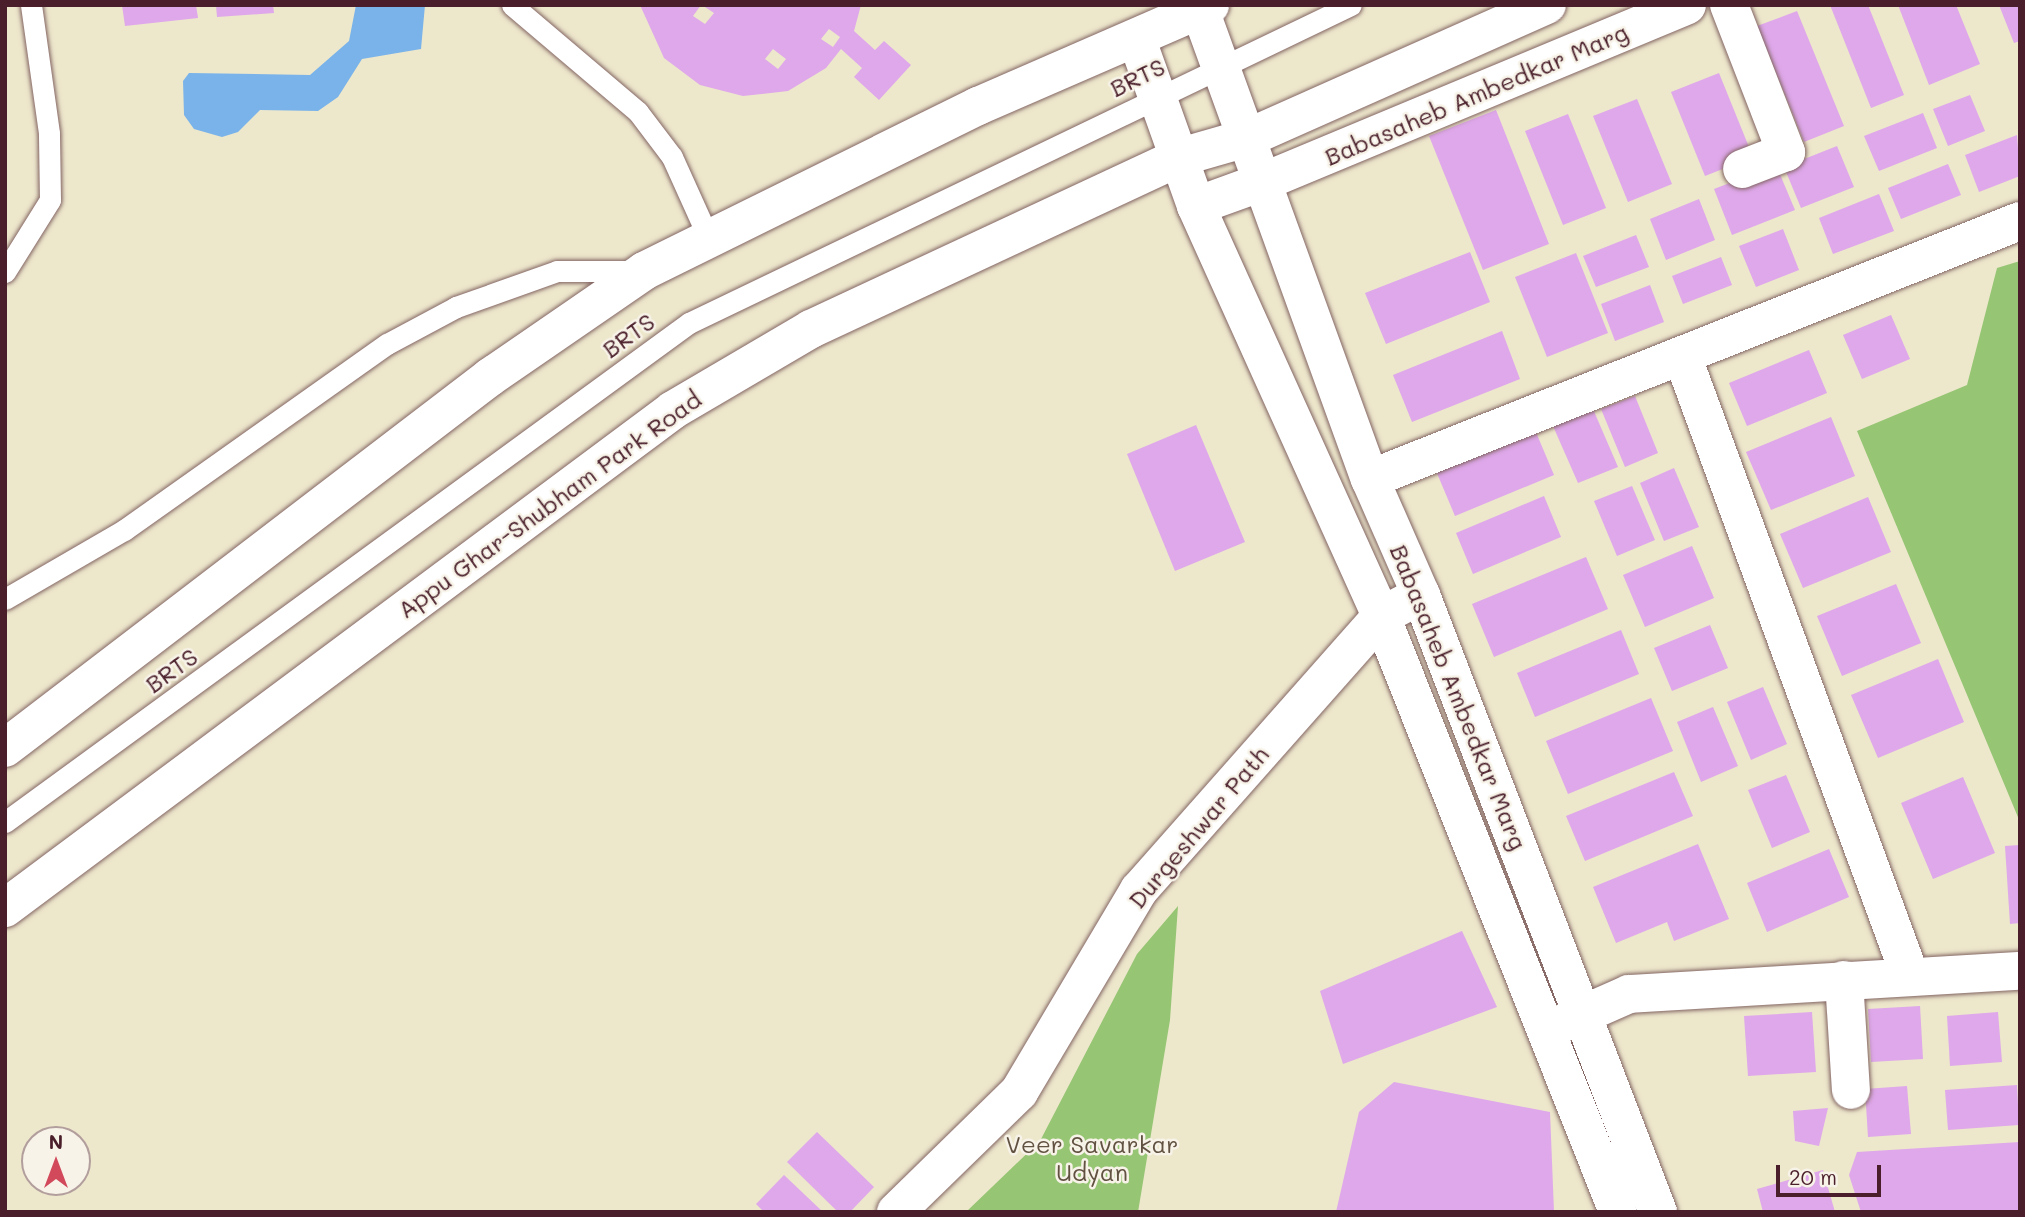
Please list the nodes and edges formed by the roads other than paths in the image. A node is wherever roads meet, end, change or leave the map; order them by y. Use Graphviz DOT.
graph roads {
  1 [pos="31,5"];
  2 [pos="512,5"];
  3 [pos="1351,5"];
  4 [pos="1547,5"];
  5 [pos="1687,5"];
  6 [pos="1729,5"];
  7 [pos="1205,8"];
  8 [pos="1137,40"];
  9 [pos="1224,64"];
  10 [pos="1155,97"];
  11 [pos="1250,137"];
  12 [pos="1177,158"];
  13 [pos="1742,169"];
  14 [pos="1265,181"];
  15 [pos="1196,206"];
  16 [pos="2020,221"];
  17 [pos="709,239"];
  18 [pos="644,271"];
  19 [pos="5,272"];
  20 [pos="1683,358"];
  21 [pos="1370,479"];
  22 [pos="1421,595"];
  23 [pos="5,599"];
  24 [pos="1381,616"];
  25 [pos="5,748"];
  26 [pos="5,822"];
  27 [pos="5,908"];
  28 [pos="2020,971"];
  29 [pos="1910,976"];
  30 [pos="1844,980"];
  31 [pos="1584,1011"];
  32 [pos="1547,1031"];
  33 [pos="1851,1090"];
  34 [pos="896,1212"];
  35 [pos="1618,1212"];
  36 [pos="1658,1212"];
  1 -- 19 [label="lane"];
  2 -- 17 [label="lane"];
  3 -- 9 [label="lane, BRTS"];
  4 -- 11 [label="main road, Babasaheb Ambedkar Marg"];
  5 -- 14 [label="main road, Babasaheb Ambedkar Marg"];
  6 -- 13 [label="main road"];
  7 -- 8 [label="main road, Babasaheb Ambedkar Marg"];
  7 -- 9 [label="main road, Babasaheb Ambedkar Marg"];
  8 -- 10 [label="main road, Babasaheb Ambedkar Marg"];
  8 -- 17 [label="main road"];
  9 -- 10 [label="lane, BRTS"];
  9 -- 11 [label="main road, Babasaheb Ambedkar Marg"];
  10 -- 12 [label="main road, Babasaheb Ambedkar Marg"];
  10 -- 26 [label="lane, BRTS"];
  11 -- 12 [label="main road, Babasaheb Ambedkar Marg"];
  11 -- 14 [label="main road, Babasaheb Ambedkar Marg"];
  12 -- 15 [label="main road, Babasaheb Ambedkar Marg"];
  12 -- 27 [label="main road, Appu Ghar-Shubham Park Road"];
  14 -- 15 [label="main road, Babasaheb Ambedkar Marg"];
  14 -- 21 [label="main road, Babasaheb Ambedkar Marg"];
  15 -- 24 [label="main road, Babasaheb Ambedkar Marg"];
  16 -- 20 [label="main road"];
  17 -- 18 [label="main road"];
  18 -- 23 [label="lane"];
  18 -- 25 [label="main road"];
  20 -- 21 [label="main road"];
  20 -- 29 [label="main road"];
  21 -- 22 [label="main road, Babasaheb Ambedkar Marg"];
  22 -- 24 [label="main road, Durgeshwar Path"];
  22 -- 31 [label="main road, Babasaheb Ambedkar Marg"];
  24 -- 32 [label="main road, Babasaheb Ambedkar Marg"];
  24 -- 34 [label="main road, Durgeshwar Path"];
  28 -- 29 [label="main road"];
  29 -- 30 [label="main road"];
  30 -- 31 [label="main road"];
  30 -- 33 [label="main road"];
  31 -- 32 [label="main road"];
  31 -- 36 [label="main road, Babasaheb Ambedkar Marg"];
  32 -- 35 [label="main road, Babasaheb Ambedkar Marg"];
}
